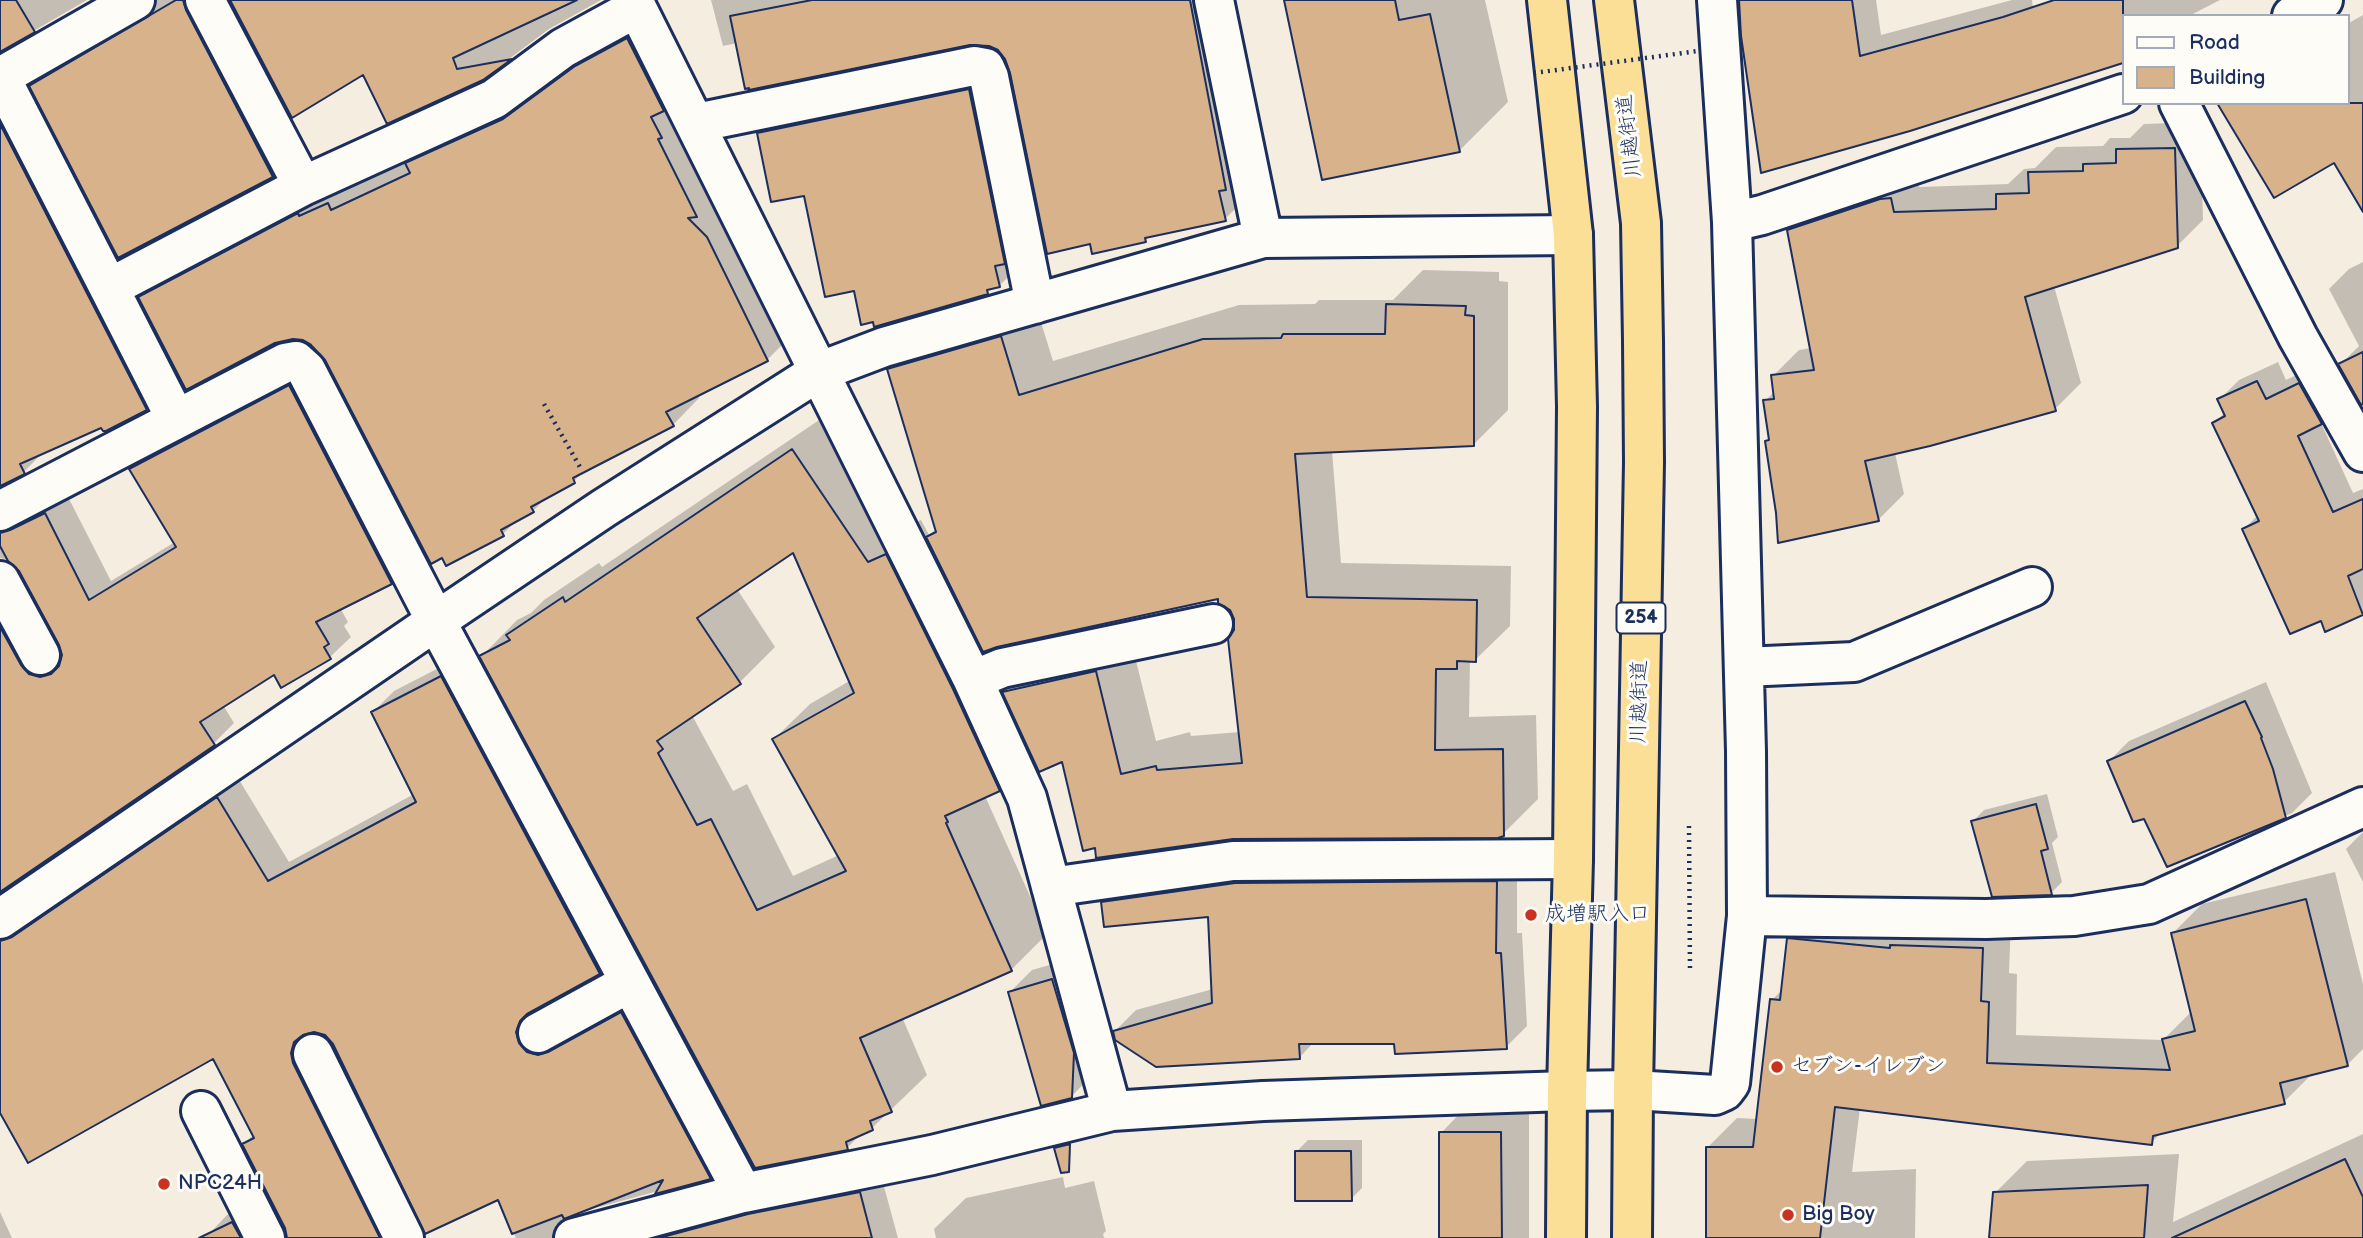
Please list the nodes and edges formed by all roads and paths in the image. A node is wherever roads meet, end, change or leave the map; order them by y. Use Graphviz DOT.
graph roads {
  1 [pos="135,0"];
  2 [pos="205,0"];
  3 [pos="1214,0"];
  4 [pos="1547,0"];
  5 [pos="1614,0"];
  6 [pos="1717,0"];
  7 [pos="2323,0"];
  8 [pos="634,4"];
  9 [pos="2296,14"];
  10 [pos="1698,51"];
  11 [pos="1534,73"];
  12 [pos="3,87"];
  13 [pos="2122,94"];
  14 [pos="2180,105"];
  15 [pos="696,123"];
  16 [pos="303,186"];
  17 [pos="1732,222"];
  18 [pos="1573,235"];
  19 [pos="1263,238"];
  20 [pos="109,288"];
  21 [pos="1035,304"];
  22 [pos="818,372"];
  23 [pos="544,404"];
  24 [pos="176,419"];
  25 [pos="2363,452"];
  26 [pos="604,508"];
  27 [pos="0,511"];
  28 [pos="0,581"];
  29 [pos="2032,587"];
  30 [pos="436,621"];
  31 [pos="1213,624"];
  32 [pos="40,655"];
  33 [pos="1744,667"];
  34 [pos="973,680"];
  35 [pos="2363,807"];
  36 [pos="1573,859"];
  37 [pos="1051,887"];
  38 [pos="1747,916"];
  39 [pos="0,919"];
  40 [pos="629,983"];
  41 [pos="538,1033"];
  42 [pos="313,1054"];
  43 [pos="1633,1090"];
  44 [pos="1567,1091"];
  45 [pos="201,1111"];
  46 [pos="1112,1111"];
  47 [pos="743,1192"];
  48 [pos="265,1238"];
  49 [pos="404,1238"];
  50 [pos="576,1238"];
  51 [pos="1566,1238"];
  52 [pos="1632,1238"];
  1 -- 12 [label="street"];
  2 -- 16 [label="street"];
  3 -- 19 [label="street"];
  4 -- 18 [label="highway"];
  5 -- 43 [label="highway, 川越街道 / 254"];
  6 -- 17 [label="street"];
  7 -- 9 [label="street"];
  8 -- 15 [label="street"];
  8 -- 16 [label="street"];
  10 -- 11 [label="path, bridge"];
  12 -- 20 [label="street"];
  13 -- 17 [label="street"];
  14 -- 25 [label="street"];
  15 -- 21 [label="street"];
  15 -- 22 [label="street"];
  16 -- 20 [label="street"];
  17 -- 33 [label="street"];
  18 -- 19 [label="street"];
  18 -- 36 [label="highway"];
  19 -- 21 [label="street"];
  20 -- 24 [label="street"];
  21 -- 22 [label="street"];
  22 -- 26 [label="street"];
  22 -- 34 [label="street"];
  23 -- 26 [label="path"];
  24 -- 27 [label="street"];
  24 -- 30 [label="street"];
  26 -- 30 [label="street"];
  28 -- 32 [label="street"];
  29 -- 33 [label="street"];
  30 -- 39 [label="street"];
  30 -- 40 [label="street"];
  31 -- 34 [label="street"];
  33 -- 38 [label="street"];
  34 -- 37 [label="street"];
  35 -- 38 [label="street"];
  36 -- 37 [label="street"];
  36 -- 44 [label="highway"];
  37 -- 46 [label="street"];
  38 -- 43 [label="street"];
  40 -- 41 [label="street"];
  40 -- 47 [label="street"];
  42 -- 49 [label="street"];
  43 -- 44 [label="street"];
  43 -- 52 [label="highway, 川越街道 / 254"];
  44 -- 46 [label="street"];
  44 -- 51 [label="highway"];
  45 -- 48 [label="street"];
  46 -- 47 [label="street"];
  47 -- 50 [label="street"];
}
